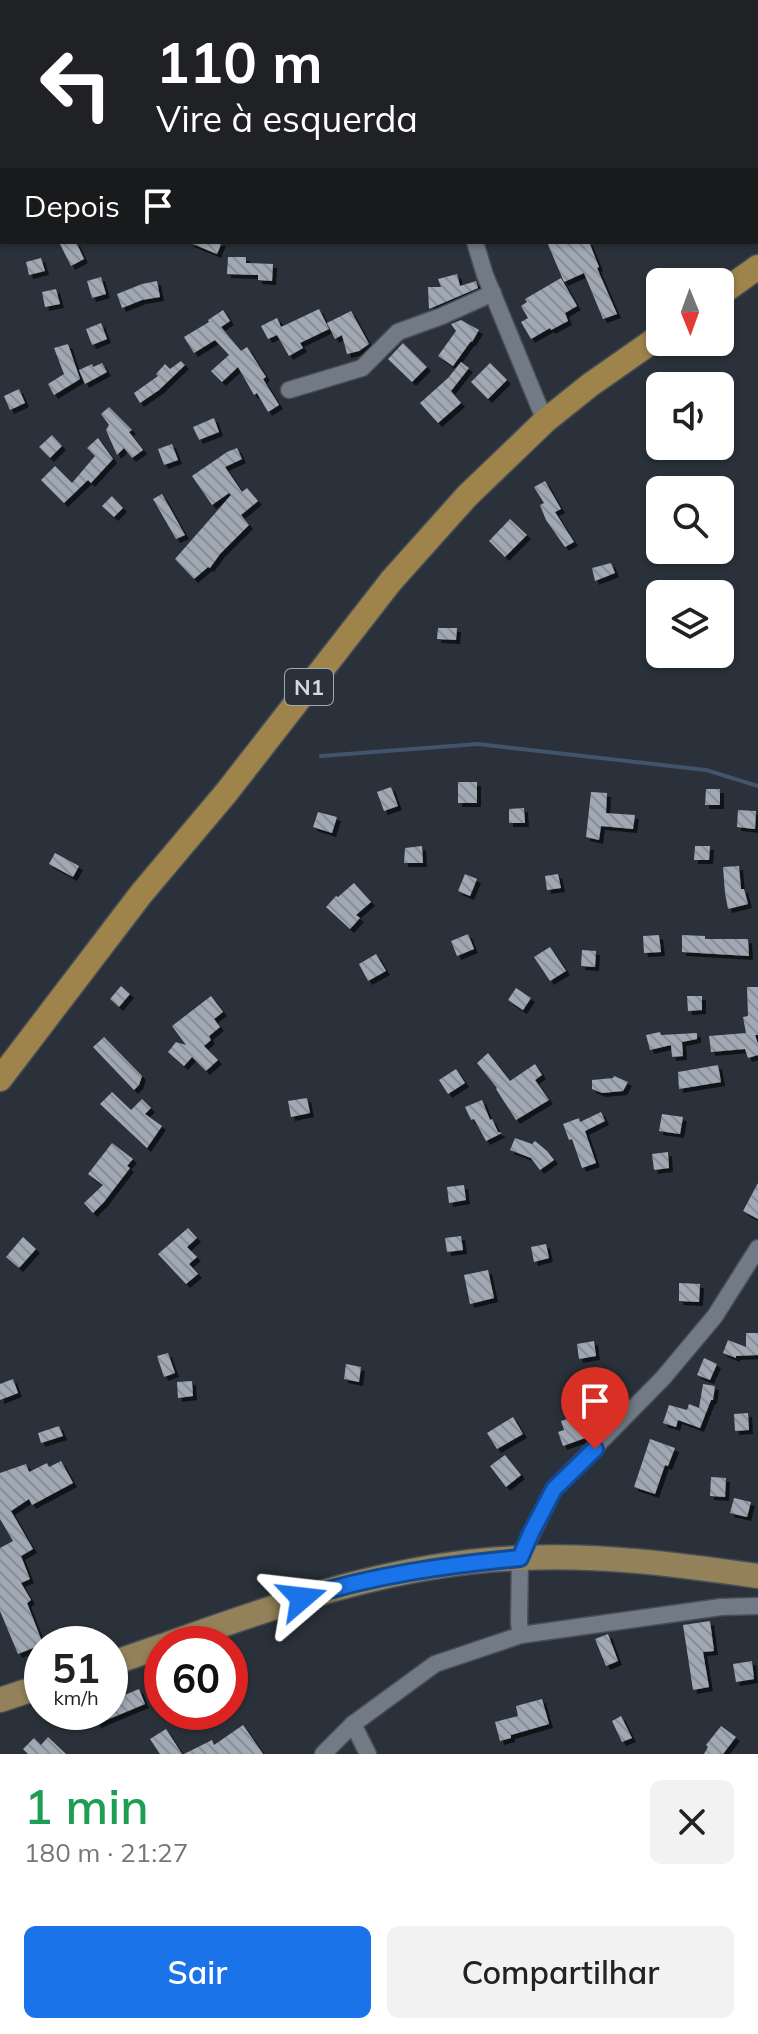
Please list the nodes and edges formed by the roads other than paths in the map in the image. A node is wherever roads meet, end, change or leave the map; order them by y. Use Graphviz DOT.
graph roads {
  1 [pos="476,244"];
  2 [pos="758,267"];
  3 [pos="734,284"];
  4 [pos="493,293"];
  5 [pos="646,346"];
  6 [pos="289,390"];
  7 [pos="545,421"];
  8 [pos="0,1079"];
  9 [pos="758,1248"];
  10 [pos="520,1558"];
  11 [pos="758,1576"];
  12 [pos="758,1606"];
  13 [pos="221,1626"];
  14 [pos="521,1635"];
  15 [pos="24,1692"];
  16 [pos="0,1700"];
  17 [pos="353,1724"];
  18 [pos="323,1754"];
  19 [pos="368,1754"];
  1 -- 4 [label="street"];
  2 -- 3 [label="highway"];
  4 -- 6 [label="street"];
  4 -- 7 [label="street"];
  5 -- 7 [label="highway, N1"];
  7 -- 8 [label="highway, N1"];
  9 -- 10 [label="street"];
  10 -- 11 [label="main road"];
  10 -- 13 [label="main road"];
  10 -- 14 [label="street"];
  12 -- 14 [label="street"];
  14 -- 17 [label="street"];
  15 -- 16 [label="main road"];
  17 -- 18 [label="street"];
  17 -- 19 [label="street"];
}
